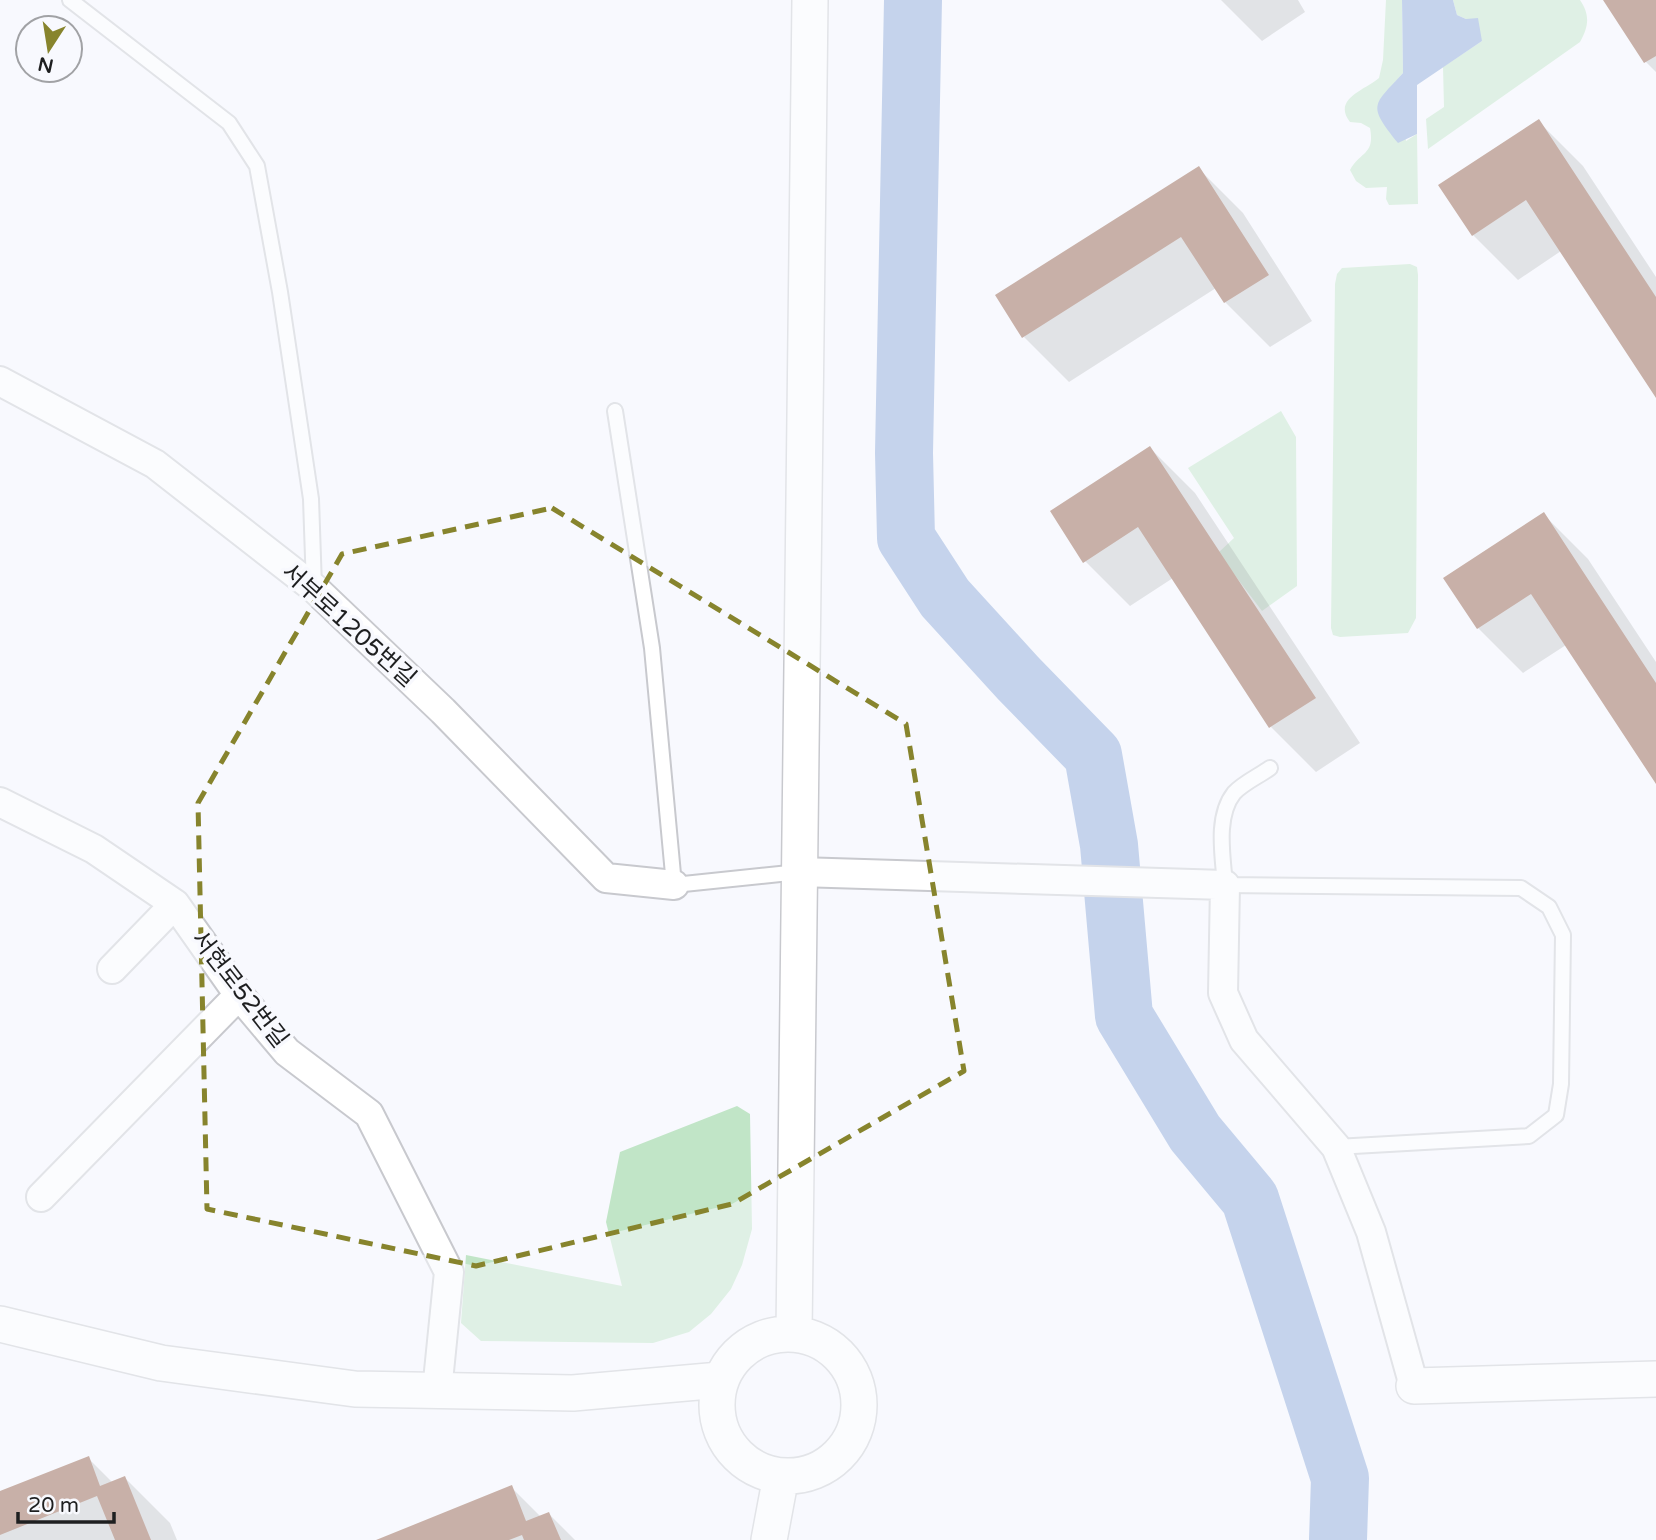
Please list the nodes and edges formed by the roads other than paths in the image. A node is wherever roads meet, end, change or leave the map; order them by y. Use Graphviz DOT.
graph roads {
  1 [pos="70,0"];
  2 [pos="810,0"];
  3 [pos="0,381"];
  4 [pos="615,411"];
  5 [pos="314,588"];
  6 [pos="1270,768"];
  7 [pos="4,810"];
  8 [pos="799,872"];
  9 [pos="674,885"];
  10 [pos="1225,885"];
  11 [pos="175,904"];
  12 [pos="113,969"];
  13 [pos="239,995"];
  14 [pos="1336,1147"];
  15 [pos="41,1197"];
  16 [pos="0,1324"];
  17 [pos="794,1333"];
  18 [pos="1656,1379"];
  19 [pos="720,1380"];
  20 [pos="1414,1385"];
  21 [pos="438,1391"];
  22 [pos="780,1476"];
  23 [pos="769,1540"];
  1 -- 5 [label="lane"];
  2 -- 8 [label="street"];
  3 -- 5 [label="street, 서부로1205번길"];
  4 -- 9 [label="lane"];
  5 -- 9 [label="street, 서부로1205번길"];
  6 -- 10 [label="lane"];
  7 -- 11 [label="street, 서현로52번길"];
  8 -- 9 [label="lane"];
  8 -- 10 [label="street"];
  8 -- 17 [label="street"];
  10 -- 14 [label="street"];
  10 -- 14 [label="lane"];
  11 -- 12 [label="street"];
  11 -- 13 [label="street, 서현로52번길"];
  13 -- 15 [label="street"];
  13 -- 21 [label="street, 서현로52번길"];
  14 -- 20 [label="street"];
  16 -- 21 [label="street"];
  17 -- 19 [label="street"];
  17 -- 22 [label="street"];
  18 -- 20 [label="street"];
  19 -- 21 [label="street"];
  19 -- 22 [label="street"];
  22 -- 23 [label="street"];
}
